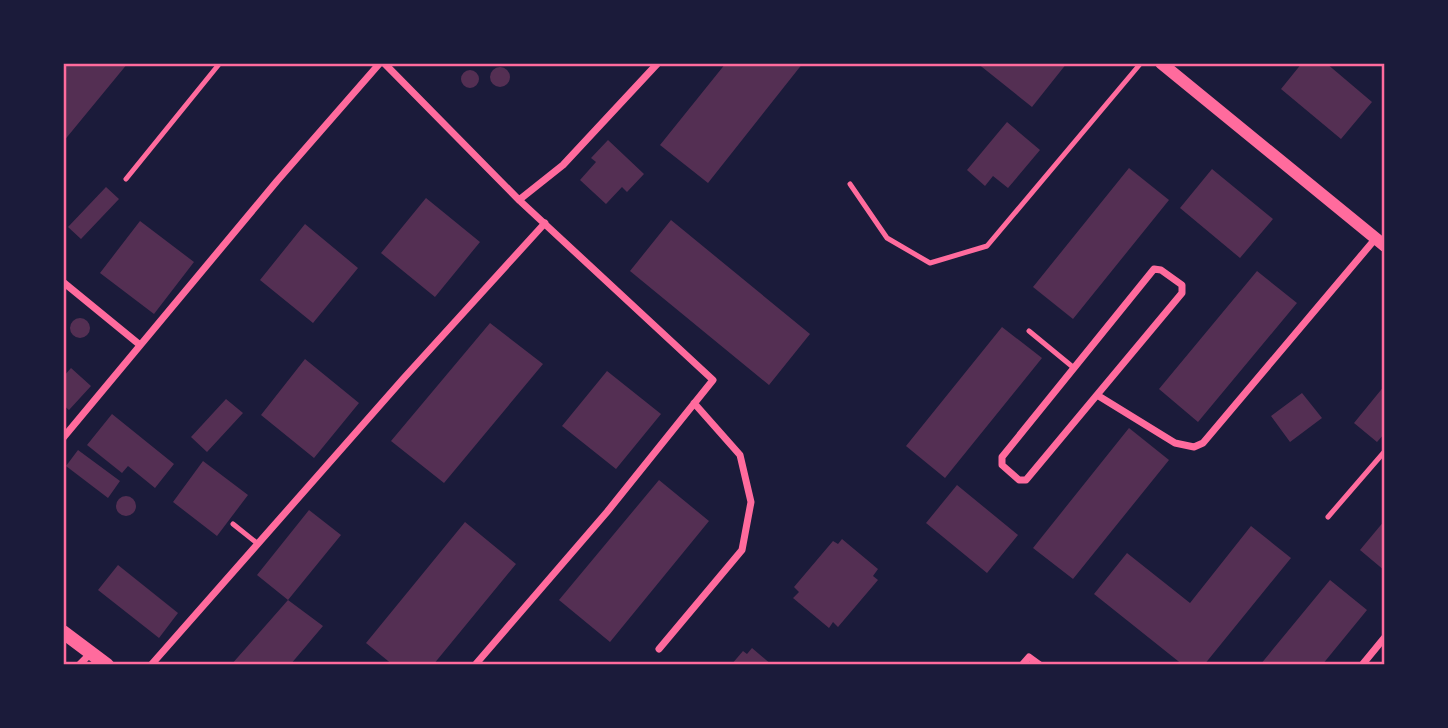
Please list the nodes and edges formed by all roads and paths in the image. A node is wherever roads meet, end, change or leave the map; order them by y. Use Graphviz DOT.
graph roads {
  1 [pos="220,63"];
  2 [pos="382,63"];
  3 [pos="658,63"];
  4 [pos="1141,63"];
  5 [pos="1161,63"];
  6 [pos="127,179"];
  7 [pos="850,184"];
  8 [pos="519,200"];
  9 [pos="545,223"];
  10 [pos="1381,242"];
  11 [pos="63,282"];
  12 [pos="1029,331"];
  13 [pos="140,345"];
  14 [pos="1074,368"];
  15 [pos="1097,395"];
  16 [pos="694,403"];
  17 [pos="63,438"];
  18 [pos="1385,451"];
  19 [pos="1328,517"];
  20 [pos="233,524"];
  21 [pos="258,544"];
  22 [pos="63,632"];
  23 [pos="1385,638"];
  24 [pos="659,649"];
  25 [pos="91,653"];
  26 [pos="79,665"];
  27 [pos="107,665"];
  28 [pos="152,665"];
  29 [pos="475,665"];
  30 [pos="1022,665"];
  31 [pos="1040,665"];
  32 [pos="1362,665"];
  1 -- 6 [label="lane"];
  2 -- 8 [label="street"];
  2 -- 13 [label="street"];
  3 -- 8 [label="street"];
  4 -- 7 [label="lane"];
  5 -- 10 [label="street"];
  8 -- 9 [label="street"];
  9 -- 16 [label="street"];
  9 -- 21 [label="street"];
  10 -- 15 [label="street"];
  11 -- 13 [label="street"];
  12 -- 14 [label="lane"];
  13 -- 17 [label="street"];
  14 -- 15 [label="street"];
  14 -- 15 [label="street"];
  16 -- 24 [label="street"];
  16 -- 29 [label="street"];
  18 -- 19 [label="lane"];
  20 -- 21 [label="lane"];
  21 -- 28 [label="street"];
  22 -- 25 [label="main road"];
  23 -- 32 [label="street"];
  25 -- 26 [label="street"];
  25 -- 27 [label="main road"];
  30 -- 31 [label="street"];
}
